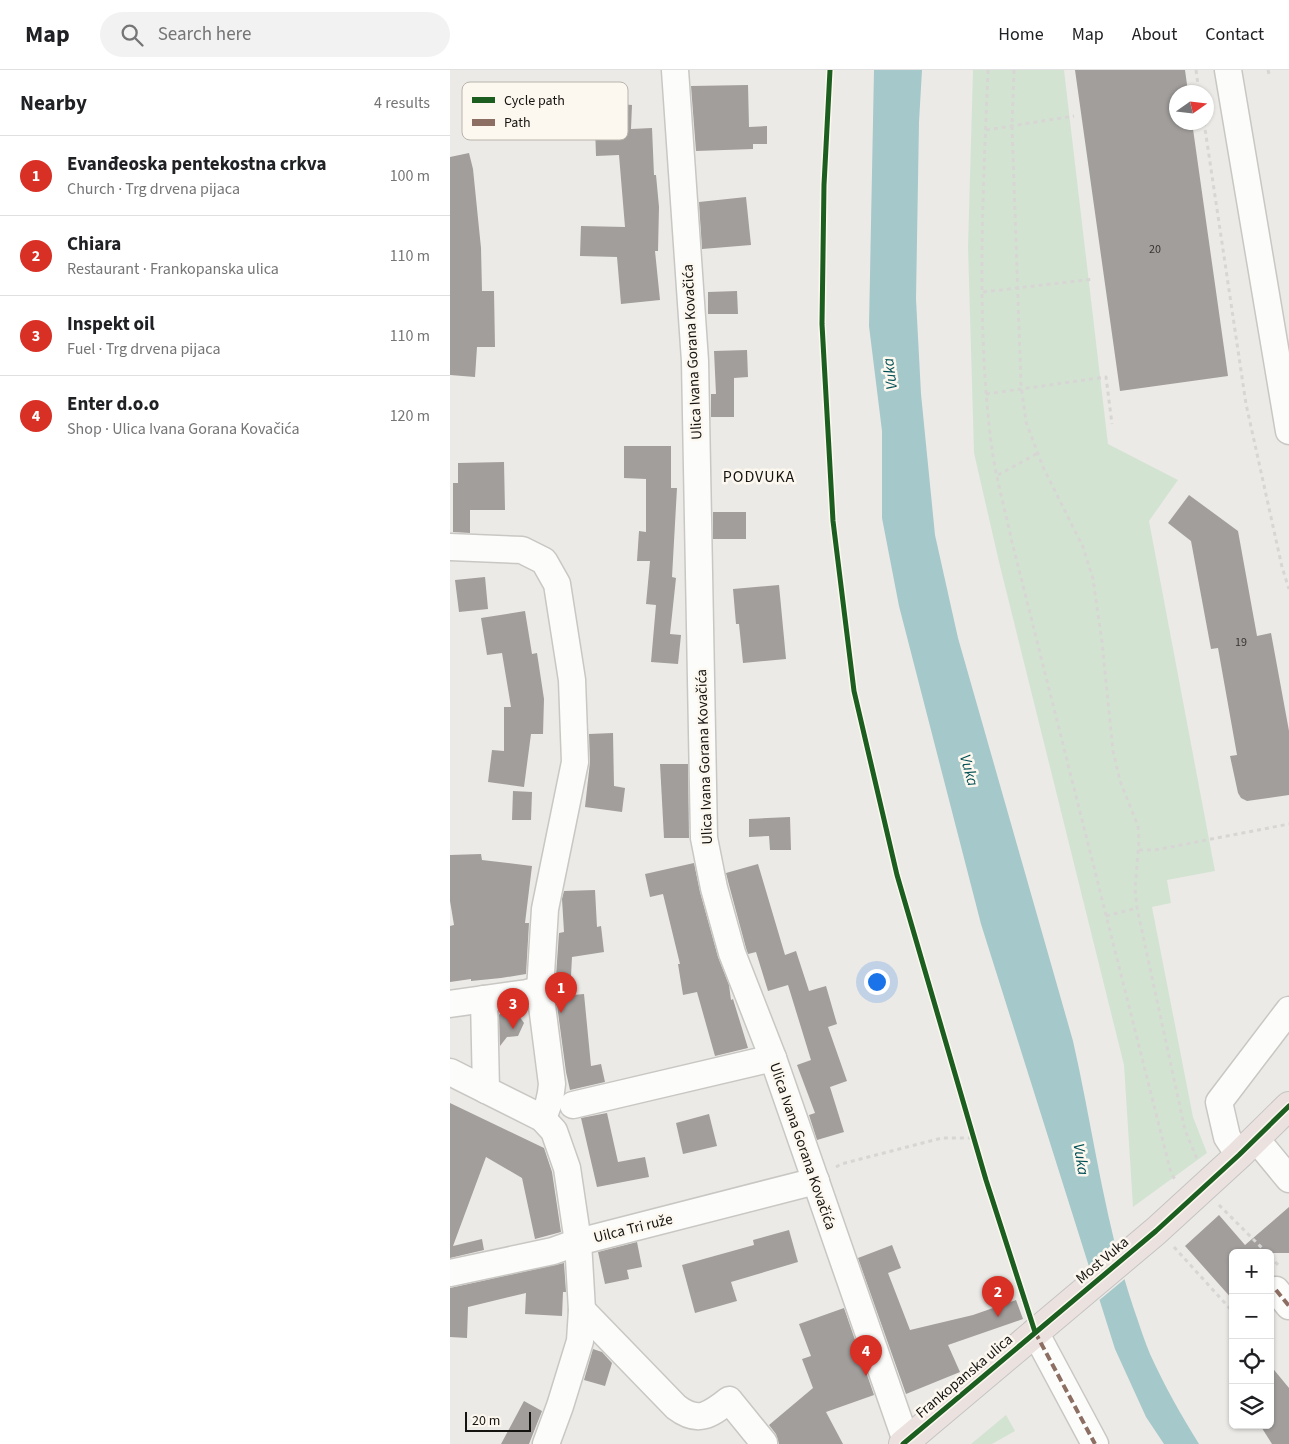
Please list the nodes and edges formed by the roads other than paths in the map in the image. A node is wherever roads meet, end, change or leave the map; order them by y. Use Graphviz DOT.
graph roads {
  1 [pos="675,70"];
  2 [pos="1228,70"];
  3 [pos="1289,431"];
  4 [pos="450,547"];
  5 [pos="540,990"];
  6 [pos="484,999"];
  7 [pos="450,1004"];
  8 [pos="1289,1010"];
  9 [pos="773,1058"];
  10 [pos="450,1072"];
  11 [pos="486,1090"];
  12 [pos="573,1105"];
  13 [pos="1289,1106"];
  14 [pos="542,1118"];
  15 [pos="1248,1147"];
  16 [pos="1289,1179"];
  17 [pos="816,1181"];
  18 [pos="578,1242"];
  19 [pos="450,1273"];
  20 [pos="1065,1309"];
  21 [pos="582,1310"];
  22 [pos="1035,1332"];
  23 [pos="549,1442"];
  24 [pos="905,1442"];
  25 [pos="764,1443"];
  26 [pos="1095,1444"];
  1 -- 9 [label="street, Ulica Ivana Gorana Kovačića"];
  2 -- 3 [label="street"];
  4 -- 5 [label="street"];
  5 -- 6 [label="street"];
  5 -- 14 [label="street"];
  6 -- 7 [label="street"];
  6 -- 11 [label="street"];
  8 -- 15 [label="street"];
  9 -- 12 [label="street"];
  9 -- 17 [label="street, Ulica Ivana Gorana Kovačića"];
  10 -- 11 [label="street"];
  11 -- 14 [label="street"];
  13 -- 15 [label="main road, Most Vuka"];
  14 -- 18 [label="street"];
  15 -- 16 [label="street"];
  15 -- 20 [label="main road, Most Vuka"];
  17 -- 18 [label="street, Uilca Tri ruže"];
  17 -- 24 [label="street, Ulica Ivana Gorana Kovačića"];
  18 -- 19 [label="street, Uilca Tri ruže"];
  18 -- 21 [label="street"];
  20 -- 22 [label="main road, Frankopanska ulica"];
  21 -- 23 [label="street"];
  21 -- 25 [label="street"];
  22 -- 24 [label="main road, Frankopanska ulica"];
  22 -- 26 [label="street"];
}
